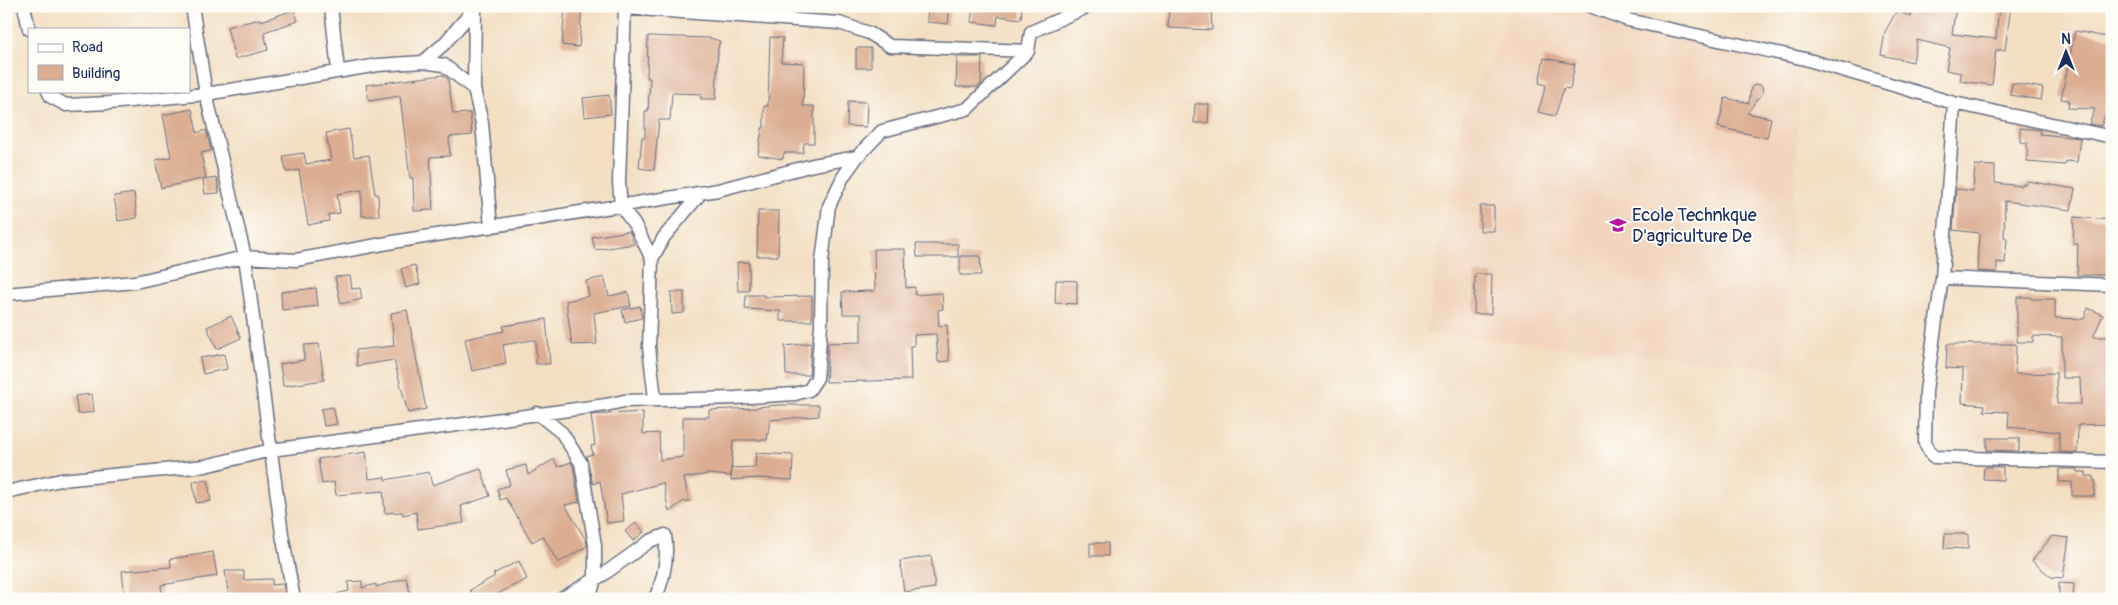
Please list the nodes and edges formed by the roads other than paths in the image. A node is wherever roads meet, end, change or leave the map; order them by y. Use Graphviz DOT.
graph roads {
  1 [pos="24,6"];
  2 [pos="192,6"];
  3 [pos="331,6"];
  4 [pos="1089,6"];
  5 [pos="1590,6"];
  6 [pos="475,7"];
  7 [pos="626,7"];
  8 [pos="29,28"];
  9 [pos="1028,51"];
  10 [pos="423,62"];
  11 [pos="338,72"];
  12 [pos="474,89"];
  13 [pos="48,92"];
  14 [pos="206,94"];
  15 [pos="1954,103"];
  16 [pos="2112,137"];
  17 [pos="857,157"];
  18 [pos="701,193"];
  19 [pos="621,206"];
  20 [pos="491,227"];
  21 [pos="245,257"];
  22 [pos="652,259"];
  23 [pos="1942,278"];
  24 [pos="2112,285"];
  25 [pos="6,294"];
  26 [pos="655,399"];
  27 [pos="537,413"];
  28 [pos="271,450"];
  29 [pos="2112,462"];
  30 [pos="6,492"];
  31 [pos="595,579"];
  32 [pos="294,599"];
  33 [pos="561,599"];
  34 [pos="589,599"];
  35 [pos="655,599"];
  1 -- 8 [label="street"];
  2 -- 14 [label="street"];
  3 -- 11 [label="street"];
  4 -- 9 [label="street"];
  5 -- 15 [label="street"];
  6 -- 10 [label="street"];
  6 -- 12 [label="street"];
  7 -- 9 [label="street"];
  7 -- 19 [label="street"];
  9 -- 17 [label="street"];
  10 -- 11 [label="street"];
  10 -- 12 [label="street"];
  11 -- 14 [label="street"];
  12 -- 20 [label="street"];
  13 -- 14 [label="street"];
  14 -- 21 [label="street"];
  15 -- 16 [label="street"];
  15 -- 23 [label="street"];
  17 -- 18 [label="street"];
  17 -- 26 [label="street"];
  18 -- 19 [label="street"];
  18 -- 22 [label="street"];
  19 -- 20 [label="street"];
  19 -- 22 [label="street"];
  20 -- 21 [label="street"];
  21 -- 25 [label="street"];
  21 -- 28 [label="street"];
  22 -- 26 [label="street"];
  23 -- 24 [label="street"];
  23 -- 29 [label="street"];
  26 -- 27 [label="street"];
  27 -- 28 [label="street"];
  27 -- 31 [label="street"];
  28 -- 30 [label="street"];
  28 -- 32 [label="street"];
  31 -- 33 [label="street"];
  31 -- 34 [label="street"];
  31 -- 35 [label="street"];
}
